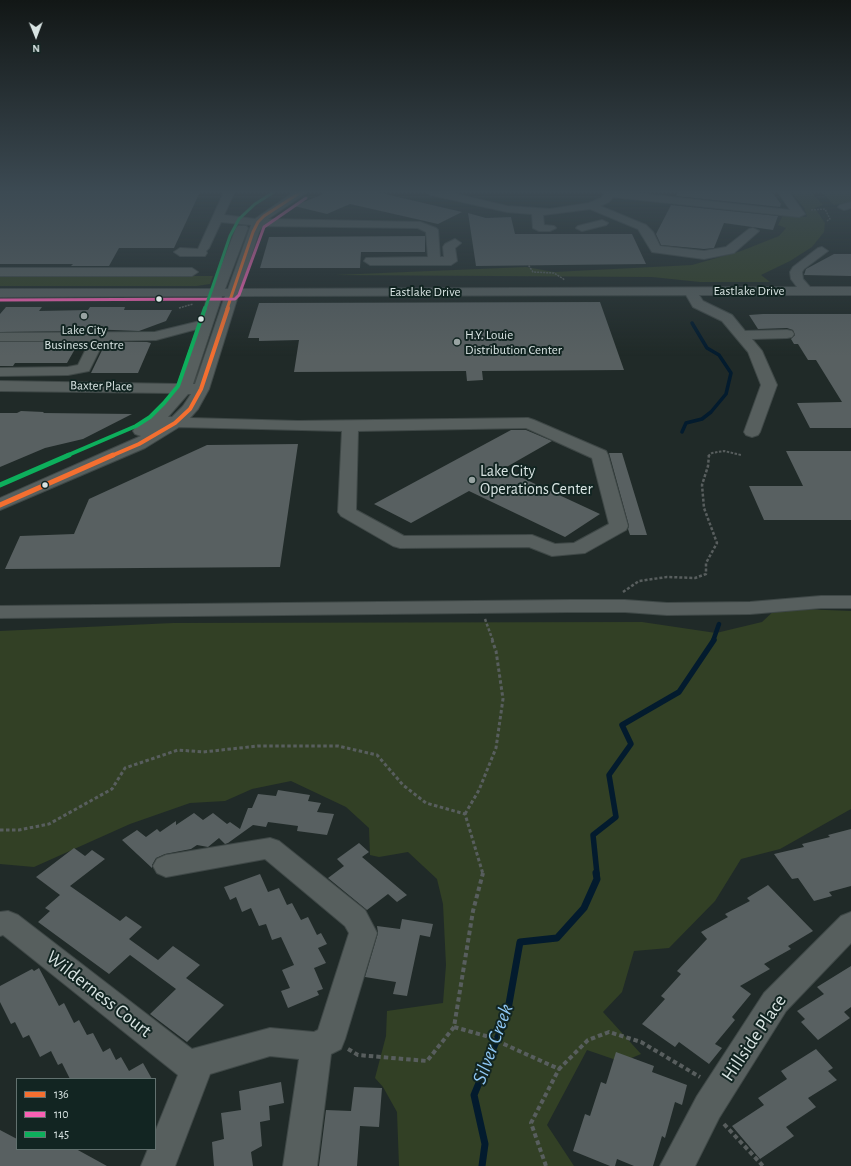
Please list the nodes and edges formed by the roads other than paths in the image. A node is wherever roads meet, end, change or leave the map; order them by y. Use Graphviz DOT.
graph roads {
  1 [pos="204,246"];
  2 [pos="233,246"];
  3 [pos="248,246"];
  4 [pos="433,246"];
  5 [pos="450,246"];
  6 [pos="654,246"];
  7 [pos="734,246"];
  8 [pos="822,251"];
  9 [pos="180,252"];
  10 [pos="370,261"];
  11 [pos="434,261"];
  12 [pos="0,272"];
  13 [pos="224,272"];
  14 [pos="806,291"];
  15 [pos="851,291"];
  16 [pos="216,292"];
  17 [pos="233,292"];
  18 [pos="692,292"];
  19 [pos="0,293"];
  20 [pos="99,293"];
  21 [pos="143,293"];
  22 [pos="0,306"];
  23 [pos="114,306"];
  24 [pos="130,306"];
  25 [pos="730,306"];
  26 [pos="709,308"];
  27 [pos="206,324"];
  28 [pos="787,334"];
  29 [pos="742,335"];
  30 [pos="0,336"];
  31 [pos="99,337"];
  32 [pos="0,372"];
  33 [pos="0,386"];
  34 [pos="184,388"];
  35 [pos="201,390"];
  36 [pos="156,421"];
  37 [pos="175,423"];
  38 [pos="350,426"];
  39 [pos="752,432"];
  40 [pos="0,493"];
  41 [pos="0,505"];
  42 [pos="851,602"];
  43 [pos="0,612"];
  44 [pos="166,866"];
  45 [pos="0,924"];
  46 [pos="851,924"];
  47 [pos="323,1043"];
  48 [pos="199,1063"];
  49 [pos="158,1166"];
  50 [pos="300,1166"];
  51 [pos="677,1166"];
  1 -- 9 [label="street"];
  2 -- 13 [label="street"];
  3 -- 17 [label="street"];
  4 -- 11 [label="street"];
  5 -- 11 [label="street"];
  6 -- 7 [label="street"];
  8 -- 14 [label="street"];
  10 -- 11 [label="street"];
  12 -- 13 [label="street"];
  13 -- 16 [label="street"];
  14 -- 15 [label="street, Eastlake Drive"];
  14 -- 18 [label="street, Eastlake Drive"];
  16 -- 17 [label="street, Eastlake Drive"];
  16 -- 21 [label="street, Eastlake Drive"];
  16 -- 27 [label="street"];
  17 -- 18 [label="street, Eastlake Drive"];
  17 -- 35 [label="street"];
  18 -- 26 [label="street"];
  19 -- 20 [label="street, Eastlake Drive"];
  20 -- 21 [label="street, Eastlake Drive"];
  20 -- 23 [label="street"];
  21 -- 23 [label="street"];
  22 -- 23 [label="street"];
  23 -- 24 [label="street"];
  25 -- 26 [label="street"];
  26 -- 29 [label="street"];
  27 -- 31 [label="street"];
  27 -- 34 [label="street"];
  28 -- 29 [label="street"];
  29 -- 39 [label="street"];
  30 -- 31 [label="street"];
  31 -- 32 [label="street"];
  33 -- 34 [label="street, Baxter Place"];
  34 -- 35 [label="street, Baxter Place"];
  34 -- 36 [label="street"];
  35 -- 37 [label="street"];
  36 -- 37 [label="street"];
  36 -- 40 [label="street"];
  37 -- 38 [label="street"];
  37 -- 41 [label="street"];
  38 -- 38 [label="street"];
  42 -- 43 [label="street"];
  44 -- 47 [label="street"];
  45 -- 48 [label="street, Wilderness Court"];
  46 -- 51 [label="street, Hillside Place"];
  47 -- 48 [label="street"];
  47 -- 50 [label="street"];
  48 -- 49 [label="street"];
}
